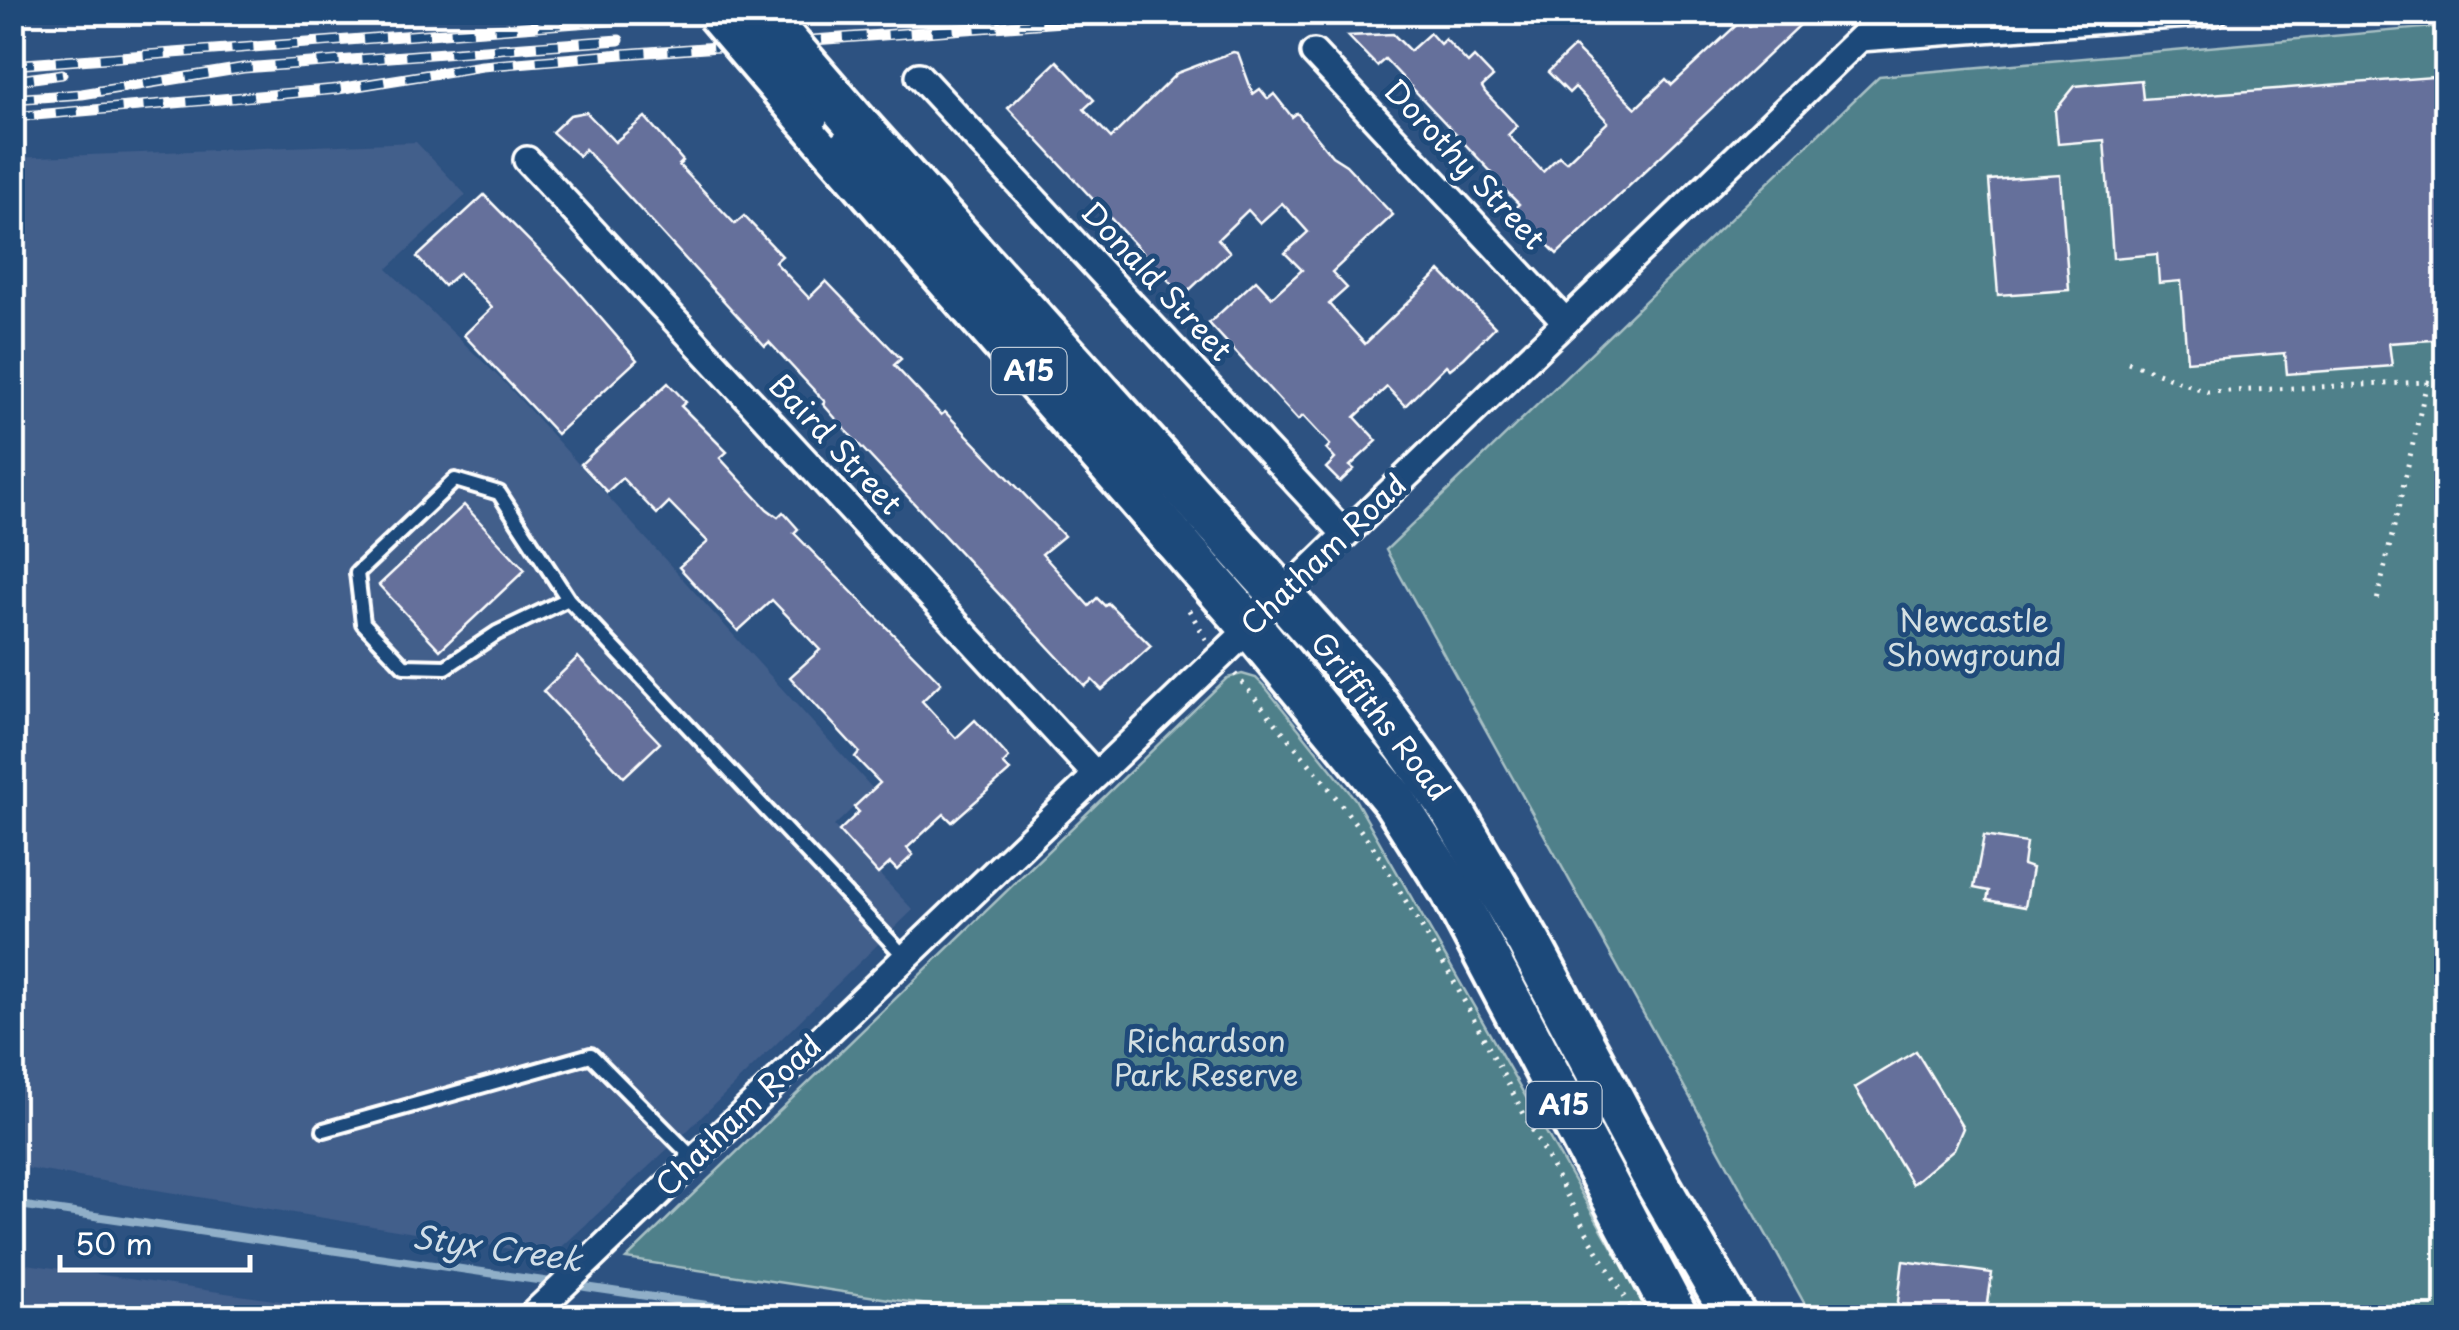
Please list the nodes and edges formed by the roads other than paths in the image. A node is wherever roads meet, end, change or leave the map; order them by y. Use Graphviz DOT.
graph roads {
  1 [pos="717,12"];
  2 [pos="760,12"];
  3 [pos="2215,12"];
  4 [pos="1314,53"];
  5 [pos="919,76"];
  6 [pos="527,160"];
  7 [pos="1566,322"];
  8 [pos="1344,533"];
  9 [pos="1284,596"];
  10 [pos="568,599"];
  11 [pos="1251,627"];
  12 [pos="1096,775"];
  13 [pos="905,957"];
  14 [pos="324,1130"];
  15 [pos="694,1159"];
  16 [pos="529,1318"];
  17 [pos="1677,1318"];
  18 [pos="1735,1318"];
  1 -- 11 [label="highway, Griffiths Road / A15, bridge"];
  2 -- 9 [label="highway, Griffiths Road / A15, bridge"];
  3 -- 7 [label="street, Chatham Road"];
  4 -- 7 [label="street, Dorothy Street"];
  5 -- 8 [label="street, Donald Street"];
  6 -- 12 [label="street, Baird Street"];
  7 -- 8 [label="street, Chatham Road"];
  8 -- 9 [label="street, Chatham Road"];
  9 -- 11 [label="highway, Chatham Road"];
  9 -- 18 [label="highway, Griffiths Road / A15"];
  10 -- 10 [label="lane"];
  10 -- 13 [label="lane"];
  11 -- 12 [label="street, Chatham Road"];
  11 -- 17 [label="highway, Griffiths Road / A15"];
  12 -- 13 [label="street, Chatham Road"];
  13 -- 15 [label="street, Chatham Road"];
  14 -- 15 [label="lane"];
  15 -- 16 [label="street, Chatham Road"];
}
